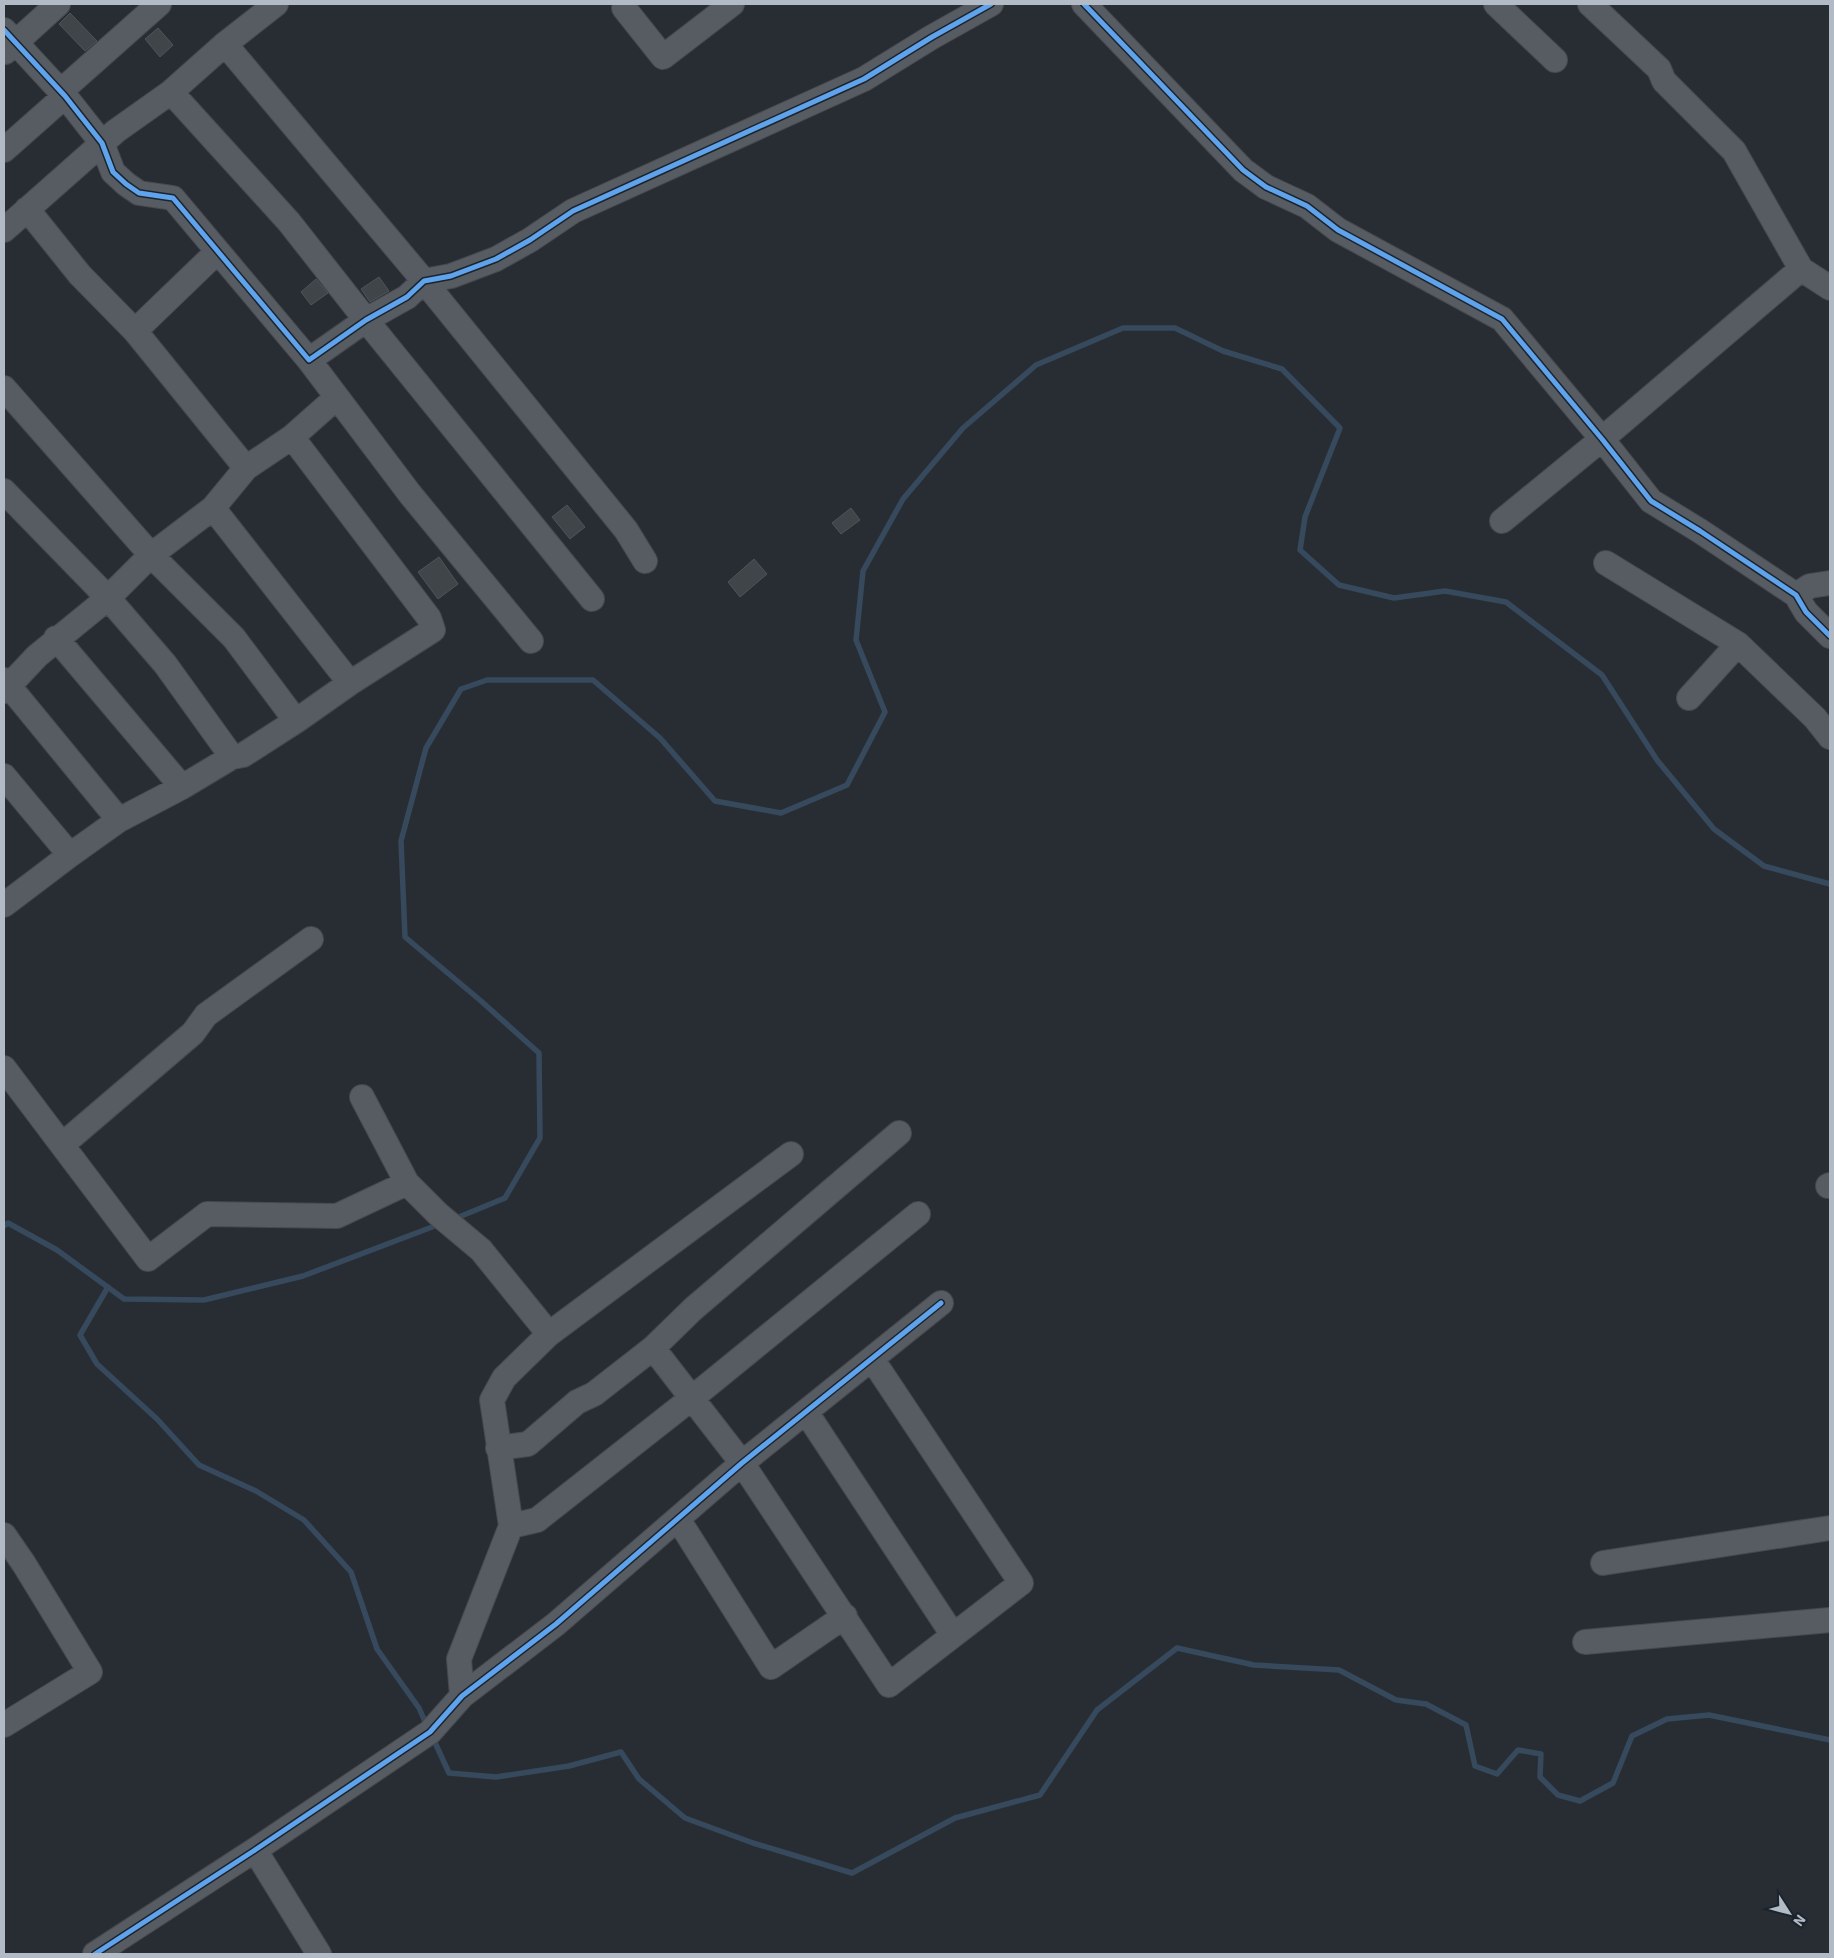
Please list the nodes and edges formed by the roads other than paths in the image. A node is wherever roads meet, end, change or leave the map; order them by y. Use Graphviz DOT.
graph roads {
  1 [pos="58,4"];
  2 [pos="160,4"];
  3 [pos="276,4"];
  4 [pos="732,4"];
  5 [pos="991,4"];
  6 [pos="1084,4"];
  7 [pos="1496,4"];
  8 [pos="1590,4"];
  9 [pos="624,5"];
  10 [pos="8,41"];
  11 [pos="225,44"];
  12 [pos="1555,60"];
  13 [pos="171,92"];
  14 [pos="63,93"];
  15 [pos="102,143"];
  16 [pos="4,150"];
  17 [pos="27,209"];
  18 [pos="4,230"];
  19 [pos="217,252"];
  20 [pos="1801,268"];
  21 [pos="424,281"];
  22 [pos="1830,288"];
  23 [pos="366,320"];
  24 [pos="135,331"];
  25 [pos="309,360"];
  26 [pos="4,388"];
  27 [pos="336,398"];
  28 [pos="292,438"];
  29 [pos="1602,439"];
  30 [pos="246,468"];
  31 [pos="4,491"];
  32 [pos="213,508"];
  33 [pos="1502,521"];
  34 [pos="151,555"];
  35 [pos="644,561"];
  36 [pos="1606,563"];
  37 [pos="1830,584"];
  38 [pos="1796,595"];
  39 [pos="108,598"];
  40 [pos="592,599"];
  41 [pos="1830,636"];
  42 [pos="56,638"];
  43 [pos="531,641"];
  44 [pos="1738,644"];
  45 [pos="350,683"];
  46 [pos="5,686"];
  47 [pos="1689,698"];
  48 [pos="296,721"];
  49 [pos="1830,737"];
  50 [pos="232,757"];
  51 [pos="4,776"];
  52 [pos="182,787"];
  53 [pos="119,820"];
  54 [pos="70,854"];
  55 [pos="4,905"];
  56 [pos="311,939"];
  57 [pos="4,1068"];
  58 [pos="362,1097"];
  59 [pos="899,1133"];
  60 [pos="62,1145"];
  61 [pos="791,1154"];
  62 [pos="408,1183"];
  63 [pos="918,1214"];
  64 [pos="941,1303"];
  65 [pos="549,1334"];
  66 [pos="653,1348"];
  67 [pos="872,1359"];
  68 [pos="692,1398"];
  69 [pos="806,1412"];
  70 [pos="498,1448"];
  71 [pos="742,1463"];
  72 [pos="678,1519"];
  73 [pos="511,1526"];
  74 [pos="1830,1528"];
  75 [pos="4,1535"];
  76 [pos="1603,1563"];
  77 [pos="845,1616"];
  78 [pos="1830,1620"];
  79 [pos="953,1635"];
  80 [pos="1585,1642"];
  81 [pos="462,1696"];
  82 [pos="4,1725"];
  83 [pos="255,1850"];
  84 [pos="95,1954"];
  85 [pos="318,1954"];
  1 -- 10 [label="street"];
  2 -- 14 [label="street"];
  3 -- 11 [label="street"];
  4 -- 9 [label="street"];
  5 -- 21 [label="street"];
  6 -- 29 [label="street"];
  7 -- 12 [label="street"];
  8 -- 20 [label="street"];
  10 -- 14 [label="street"];
  11 -- 13 [label="street"];
  11 -- 21 [label="street"];
  13 -- 15 [label="street"];
  13 -- 23 [label="street"];
  14 -- 15 [label="street"];
  14 -- 16 [label="street"];
  15 -- 17 [label="street"];
  15 -- 19 [label="street"];
  17 -- 18 [label="street"];
  17 -- 24 [label="street"];
  19 -- 24 [label="street"];
  19 -- 25 [label="street"];
  20 -- 22 [label="street"];
  20 -- 29 [label="street"];
  21 -- 23 [label="street"];
  21 -- 35 [label="street"];
  23 -- 25 [label="street"];
  23 -- 40 [label="street"];
  24 -- 30 [label="street"];
  25 -- 27 [label="street"];
  26 -- 34 [label="street"];
  27 -- 28 [label="street"];
  27 -- 43 [label="street"];
  28 -- 30 [label="street"];
  28 -- 45 [label="street"];
  29 -- 33 [label="street"];
  29 -- 38 [label="street"];
  30 -- 32 [label="street"];
  31 -- 39 [label="street"];
  32 -- 34 [label="street"];
  32 -- 45 [label="street"];
  34 -- 39 [label="street"];
  34 -- 48 [label="street"];
  36 -- 44 [label="street"];
  37 -- 38 [label="street"];
  38 -- 41 [label="street"];
  39 -- 42 [label="street"];
  39 -- 50 [label="street"];
  42 -- 46 [label="street"];
  42 -- 52 [label="street"];
  44 -- 47 [label="street"];
  44 -- 49 [label="street"];
  45 -- 48 [label="street"];
  46 -- 53 [label="street"];
  48 -- 50 [label="street"];
  50 -- 52 [label="street"];
  51 -- 54 [label="street"];
  52 -- 53 [label="street"];
  53 -- 54 [label="street"];
  54 -- 55 [label="street"];
  56 -- 60 [label="street"];
  57 -- 60 [label="street"];
  58 -- 62 [label="street"];
  59 -- 66 [label="street"];
  60 -- 62 [label="street"];
  61 -- 65 [label="street"];
  62 -- 65 [label="street"];
  63 -- 68 [label="street"];
  64 -- 67 [label="street"];
  65 -- 70 [label="street"];
  66 -- 68 [label="street"];
  66 -- 70 [label="street"];
  67 -- 69 [label="street"];
  67 -- 79 [label="street"];
  68 -- 71 [label="street"];
  68 -- 73 [label="street"];
  69 -- 71 [label="street"];
  69 -- 79 [label="street"];
  70 -- 73 [label="street"];
  71 -- 72 [label="street"];
  71 -- 77 [label="street"];
  72 -- 77 [label="street"];
  72 -- 81 [label="street"];
  73 -- 81 [label="street"];
  74 -- 76 [label="street"];
  75 -- 82 [label="street"];
  77 -- 79 [label="street"];
  78 -- 80 [label="street"];
  81 -- 83 [label="street"];
  83 -- 84 [label="street"];
  83 -- 85 [label="street"];
}
